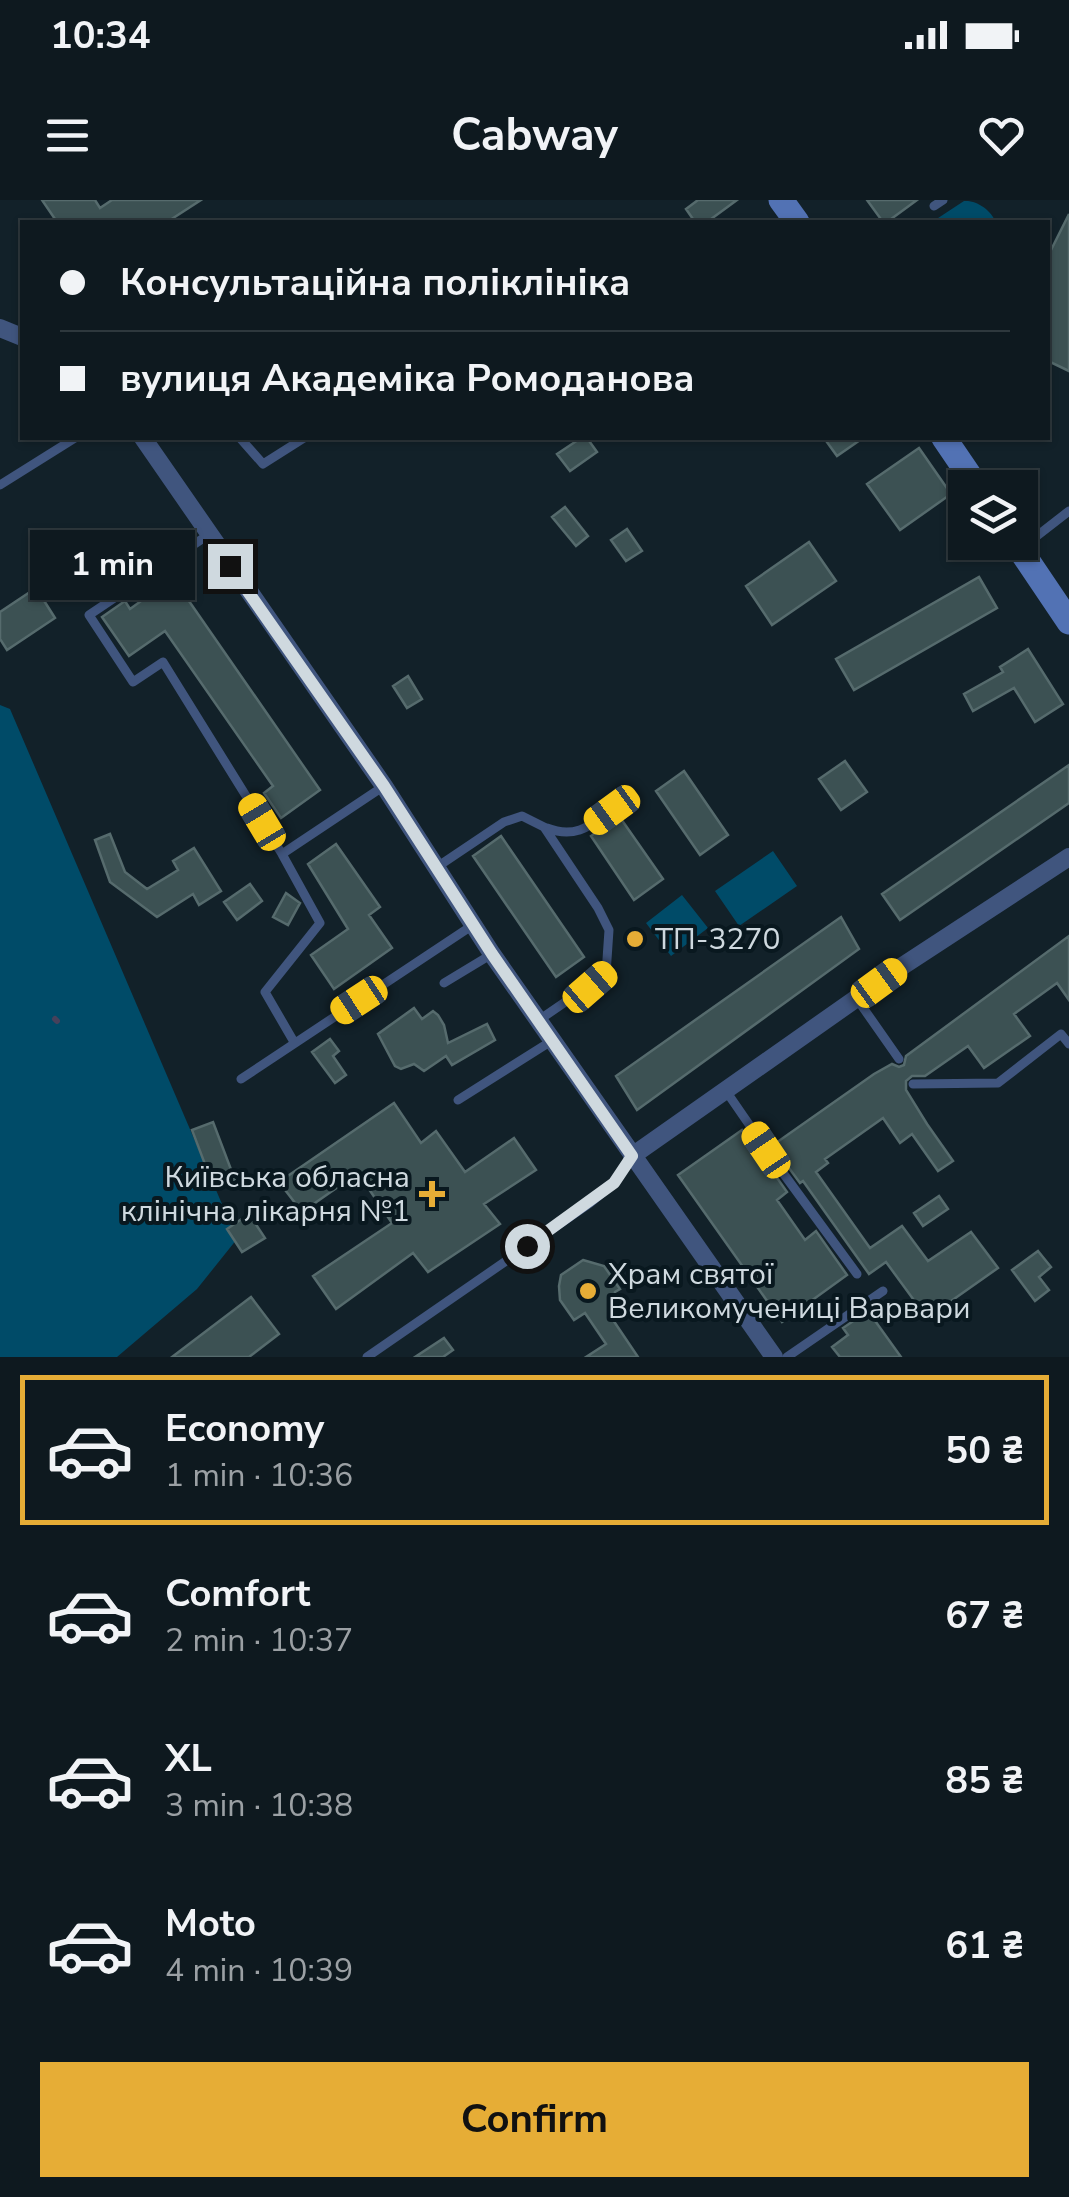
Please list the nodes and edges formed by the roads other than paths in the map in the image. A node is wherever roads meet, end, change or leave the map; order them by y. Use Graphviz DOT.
graph roads {
  1 [pos="72,440"];
  2 [pos="143,440"];
  3 [pos="242,440"];
  4 [pos="301,440"];
  5 [pos="945,440"];
  6 [pos="966,470"];
  7 [pos="0,485"];
  8 [pos="1069,511"];
  9 [pos="1038,532"];
  10 [pos="208,535"];
  11 [pos="1027,560"];
  12 [pos="1069,622"];
  13 [pos="384,786"];
  14 [pos="612,810"];
  15 [pos="544,827"];
  16 [pos="282,854"];
  17 [pos="1069,857"];
  18 [pos="435,868"];
  19 [pos="473,925"];
  20 [pos="492,954"];
  21 [pos="444,983"];
  22 [pos="857,999"];
  23 [pos="539,1020"];
  24 [pos="552,1040"];
  25 [pos="294,1042"];
  26 [pos="1069,1044"];
  27 [pos="900,1060"];
  28 [pos="240,1079"];
  29 [pos="914,1084"];
  30 [pos="726,1090"];
  31 [pos="458,1100"];
  32 [pos="766,1150"];
  33 [pos="632,1156"];
  34 [pos="783,1173"];
  35 [pos="857,1274"];
  36 [pos="884,1291"];
  37 [pos="367,1357"];
  38 [pos="774,1357"];
  39 [pos="787,1357"];
  1 -- 7 [label="lane"];
  2 -- 10 [label="street"];
  3 -- 4 [label="lane"];
  5 -- 6 [label="street"];
  8 -- 9 [label="lane"];
  10 -- 13 [label="street"];
  10 -- 16 [label="lane"];
  11 -- 12 [label="street"];
  13 -- 16 [label="lane"];
  13 -- 18 [label="street"];
  14 -- 15 [label="lane"];
  15 -- 18 [label="lane"];
  15 -- 23 [label="lane"];
  16 -- 25 [label="lane"];
  17 -- 22 [label="street"];
  18 -- 19 [label="street"];
  19 -- 20 [label="street"];
  19 -- 25 [label="lane"];
  20 -- 21 [label="lane"];
  20 -- 23 [label="street"];
  22 -- 27 [label="lane"];
  22 -- 30 [label="street"];
  23 -- 24 [label="street"];
  24 -- 31 [label="lane"];
  24 -- 33 [label="street"];
  25 -- 28 [label="lane"];
  26 -- 29 [label="lane"];
  30 -- 32 [label="lane"];
  30 -- 33 [label="street"];
  33 -- 37 [label="lane"];
  33 -- 38 [label="street"];
  34 -- 35 [label="lane"];
  36 -- 39 [label="lane"];
}
